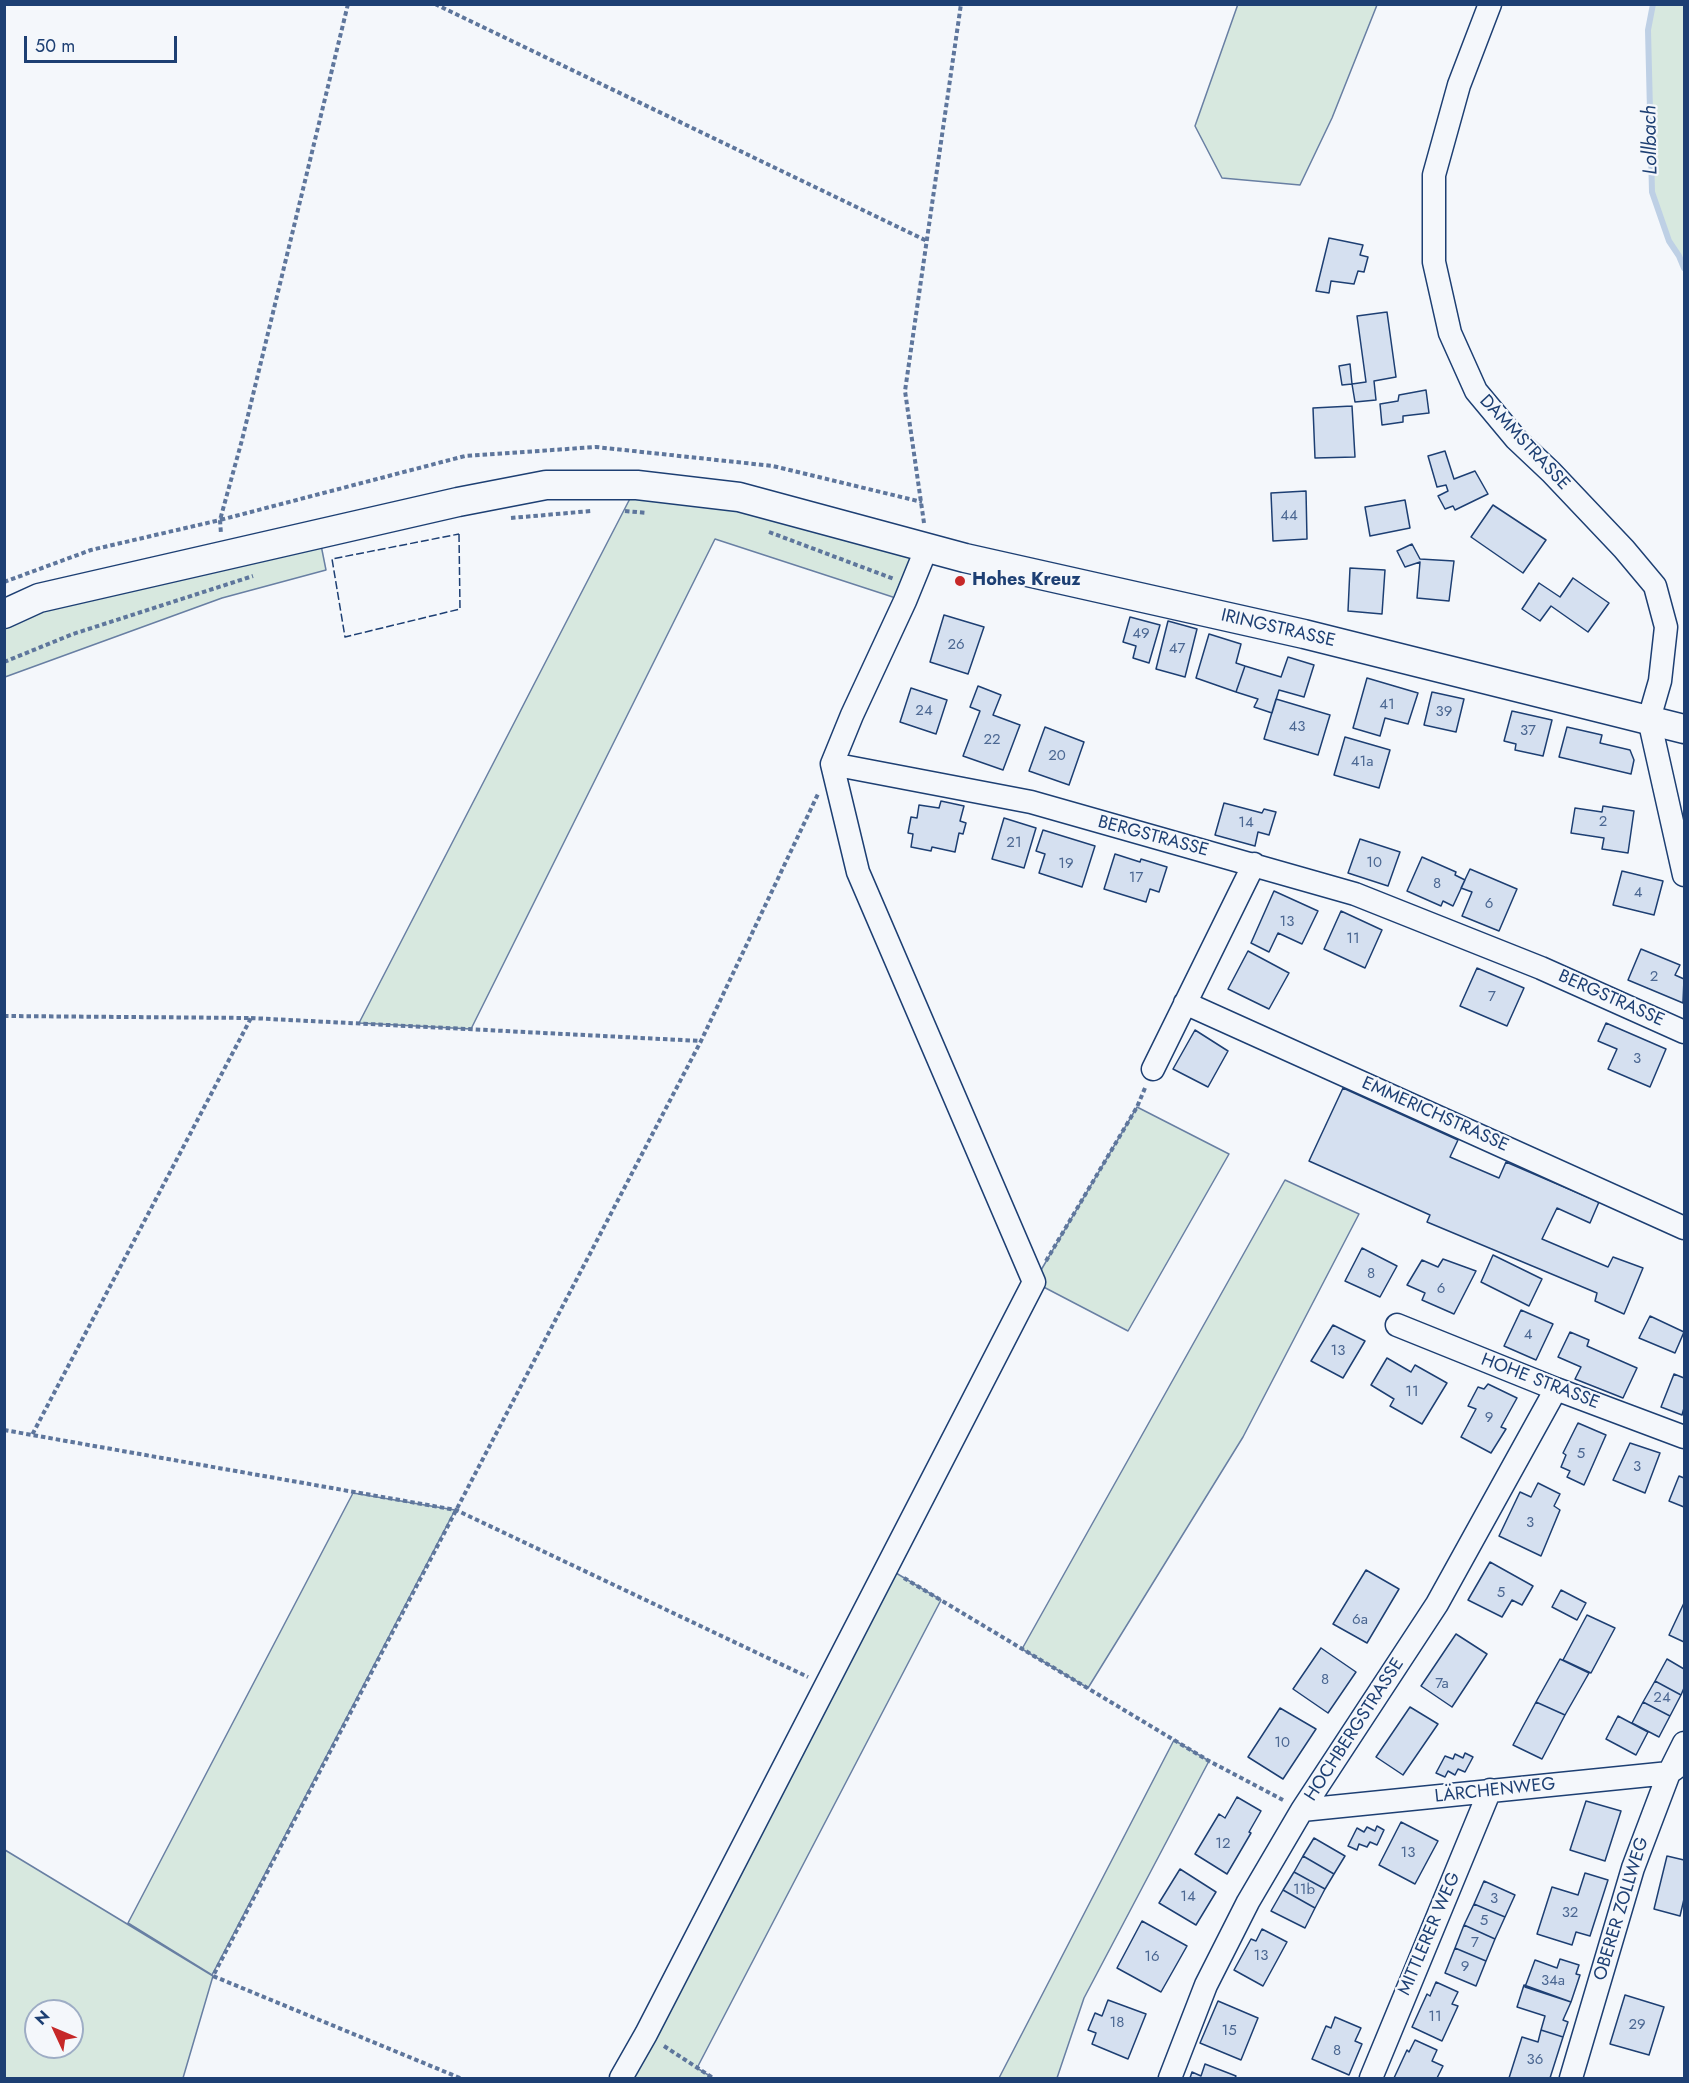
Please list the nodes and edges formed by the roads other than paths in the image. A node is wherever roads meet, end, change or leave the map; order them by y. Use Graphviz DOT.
graph roads {
  1 [pos="1490,4"];
  2 [pos="922,560"];
  3 [pos="4,614"];
  4 [pos="1649,719"];
  5 [pos="1684,729"];
  6 [pos="832,764"];
  7 [pos="1254,864"];
  8 [pos="1684,875"];
  9 [pos="1185,1003"];
  10 [pos="1684,1032"];
  11 [pos="1153,1069"];
  12 [pos="1684,1228"];
  13 [pos="1397,1325"];
  14 [pos="1556,1389"];
  15 [pos="1684,1437"];
  16 [pos="1684,1743"];
  17 [pos="1677,1768"];
  18 [pos="1490,1791"];
  19 [pos="1302,1810"];
  20 [pos="621,2079"];
  21 [pos="1170,2079"];
  22 [pos="1371,2079"];
  23 [pos="1571,2079"];
  1 -- 4 [label="street, DAMMSTRASSE"];
  2 -- 3 [label="main road, IRINGSTRASSE"];
  2 -- 4 [label="main road, IRINGSTRASSE"];
  2 -- 6 [label="street"];
  4 -- 5 [label="main road, IRINGSTRASSE"];
  4 -- 8 [label="street"];
  6 -- 7 [label="street, BERGSTRASSE"];
  6 -- 20 [label="street"];
  7 -- 9 [label="street"];
  7 -- 10 [label="street, BERGSTRASSE"];
  9 -- 11 [label="street"];
  9 -- 12 [label="street, EMMERICHSTRASSE"];
  13 -- 14 [label="street, HOHE STRASSE"];
  14 -- 15 [label="street, HOHE STRASSE"];
  14 -- 19 [label="street, HOCHBERGSTRASSE"];
  16 -- 17 [label="street, OBERER ZOLLWEG"];
  17 -- 18 [label="street, LÄRCHENWEG"];
  17 -- 23 [label="street, OBERER ZOLLWEG"];
  18 -- 19 [label="street, LÄRCHENWEG"];
  18 -- 22 [label="street, MITTLERER WEG"];
  19 -- 21 [label="street, HOCHBERGSTRASSE"];
}
